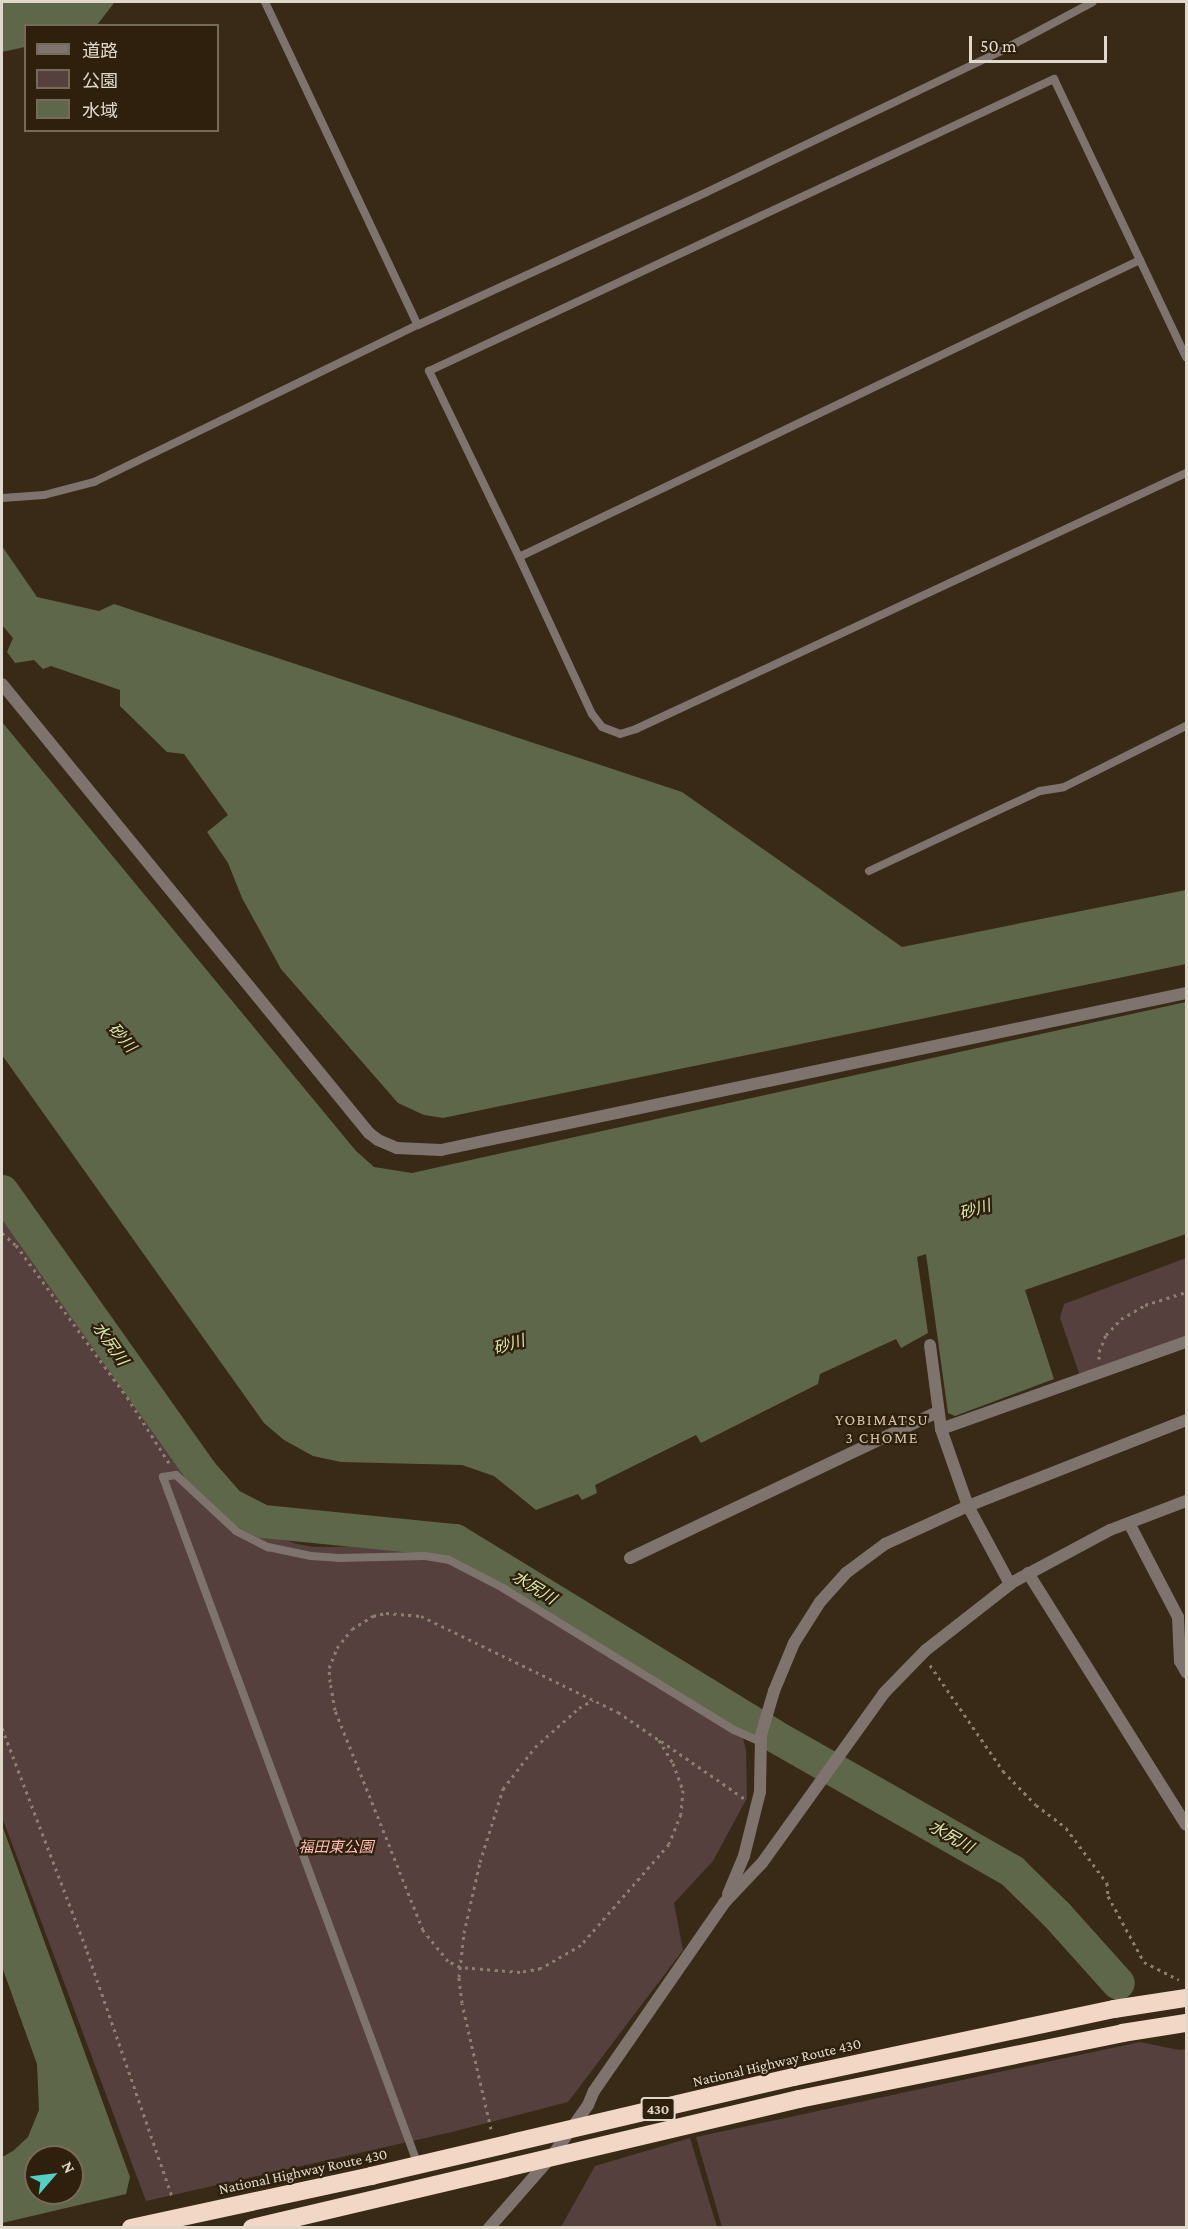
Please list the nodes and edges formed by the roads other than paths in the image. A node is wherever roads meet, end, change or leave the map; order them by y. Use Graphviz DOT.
graph roads {
  1 [pos="265,2"];
  2 [pos="1093,2"];
  3 [pos="1140,260"];
  4 [pos="418,325"];
  5 [pos="1186,357"];
  6 [pos="1186,473"];
  7 [pos="2,498"];
  8 [pos="519,557"];
  9 [pos="2,684"];
  10 [pos="1186,726"];
  11 [pos="869,871"];
  12 [pos="1186,993"];
  13 [pos="1186,1342"];
  14 [pos="930,1345"];
  15 [pos="939,1412"];
  16 [pos="1186,1420"];
  17 [pos="941,1429"];
  18 [pos="1186,1501"];
  19 [pos="968,1506"];
  20 [pos="1129,1523"];
  21 [pos="630,1558"];
  22 [pos="1028,1573"];
  23 [pos="1010,1584"];
  24 [pos="1186,1672"];
  25 [pos="761,1739"];
  26 [pos="1186,1825"];
  27 [pos="724,1903"];
  28 [pos="1186,1992"];
  29 [pos="1186,2023"];
  30 [pos="572,2129"];
  31 [pos="552,2156"];
  32 [pos="418,2165"];
  33 [pos="131,2228"];
  34 [pos="252,2228"];
  35 [pos="489,2228"];
  1 -- 4 [label="lane"];
  2 -- 4 [label="lane"];
  3 -- 5 [label="lane"];
  3 -- 8 [label="lane"];
  3 -- 8 [label="lane"];
  4 -- 7 [label="lane"];
  6 -- 8 [label="lane"];
  9 -- 12 [label="street"];
  10 -- 11 [label="lane"];
  13 -- 17 [label="street"];
  14 -- 15 [label="street"];
  15 -- 17 [label="street"];
  15 -- 21 [label="street"];
  16 -- 19 [label="street"];
  17 -- 19 [label="street"];
  18 -- 20 [label="street"];
  19 -- 23 [label="street"];
  19 -- 25 [label="street"];
  20 -- 22 [label="street"];
  20 -- 24 [label="street"];
  22 -- 23 [label="street"];
  22 -- 26 [label="street"];
  23 -- 27 [label="street"];
  25 -- 27 [label="street"];
  25 -- 32 [label="lane"];
  27 -- 30 [label="street"];
  28 -- 30 [label="highway, National Highway Route 430 / 430"];
  29 -- 31 [label="highway, 430"];
  30 -- 31 [label="street"];
  30 -- 32 [label="highway, National Highway Route 430 / 430"];
  31 -- 34 [label="highway, 430"];
  31 -- 35 [label="street"];
  32 -- 33 [label="highway, National Highway Route 430 / 430"];
}
